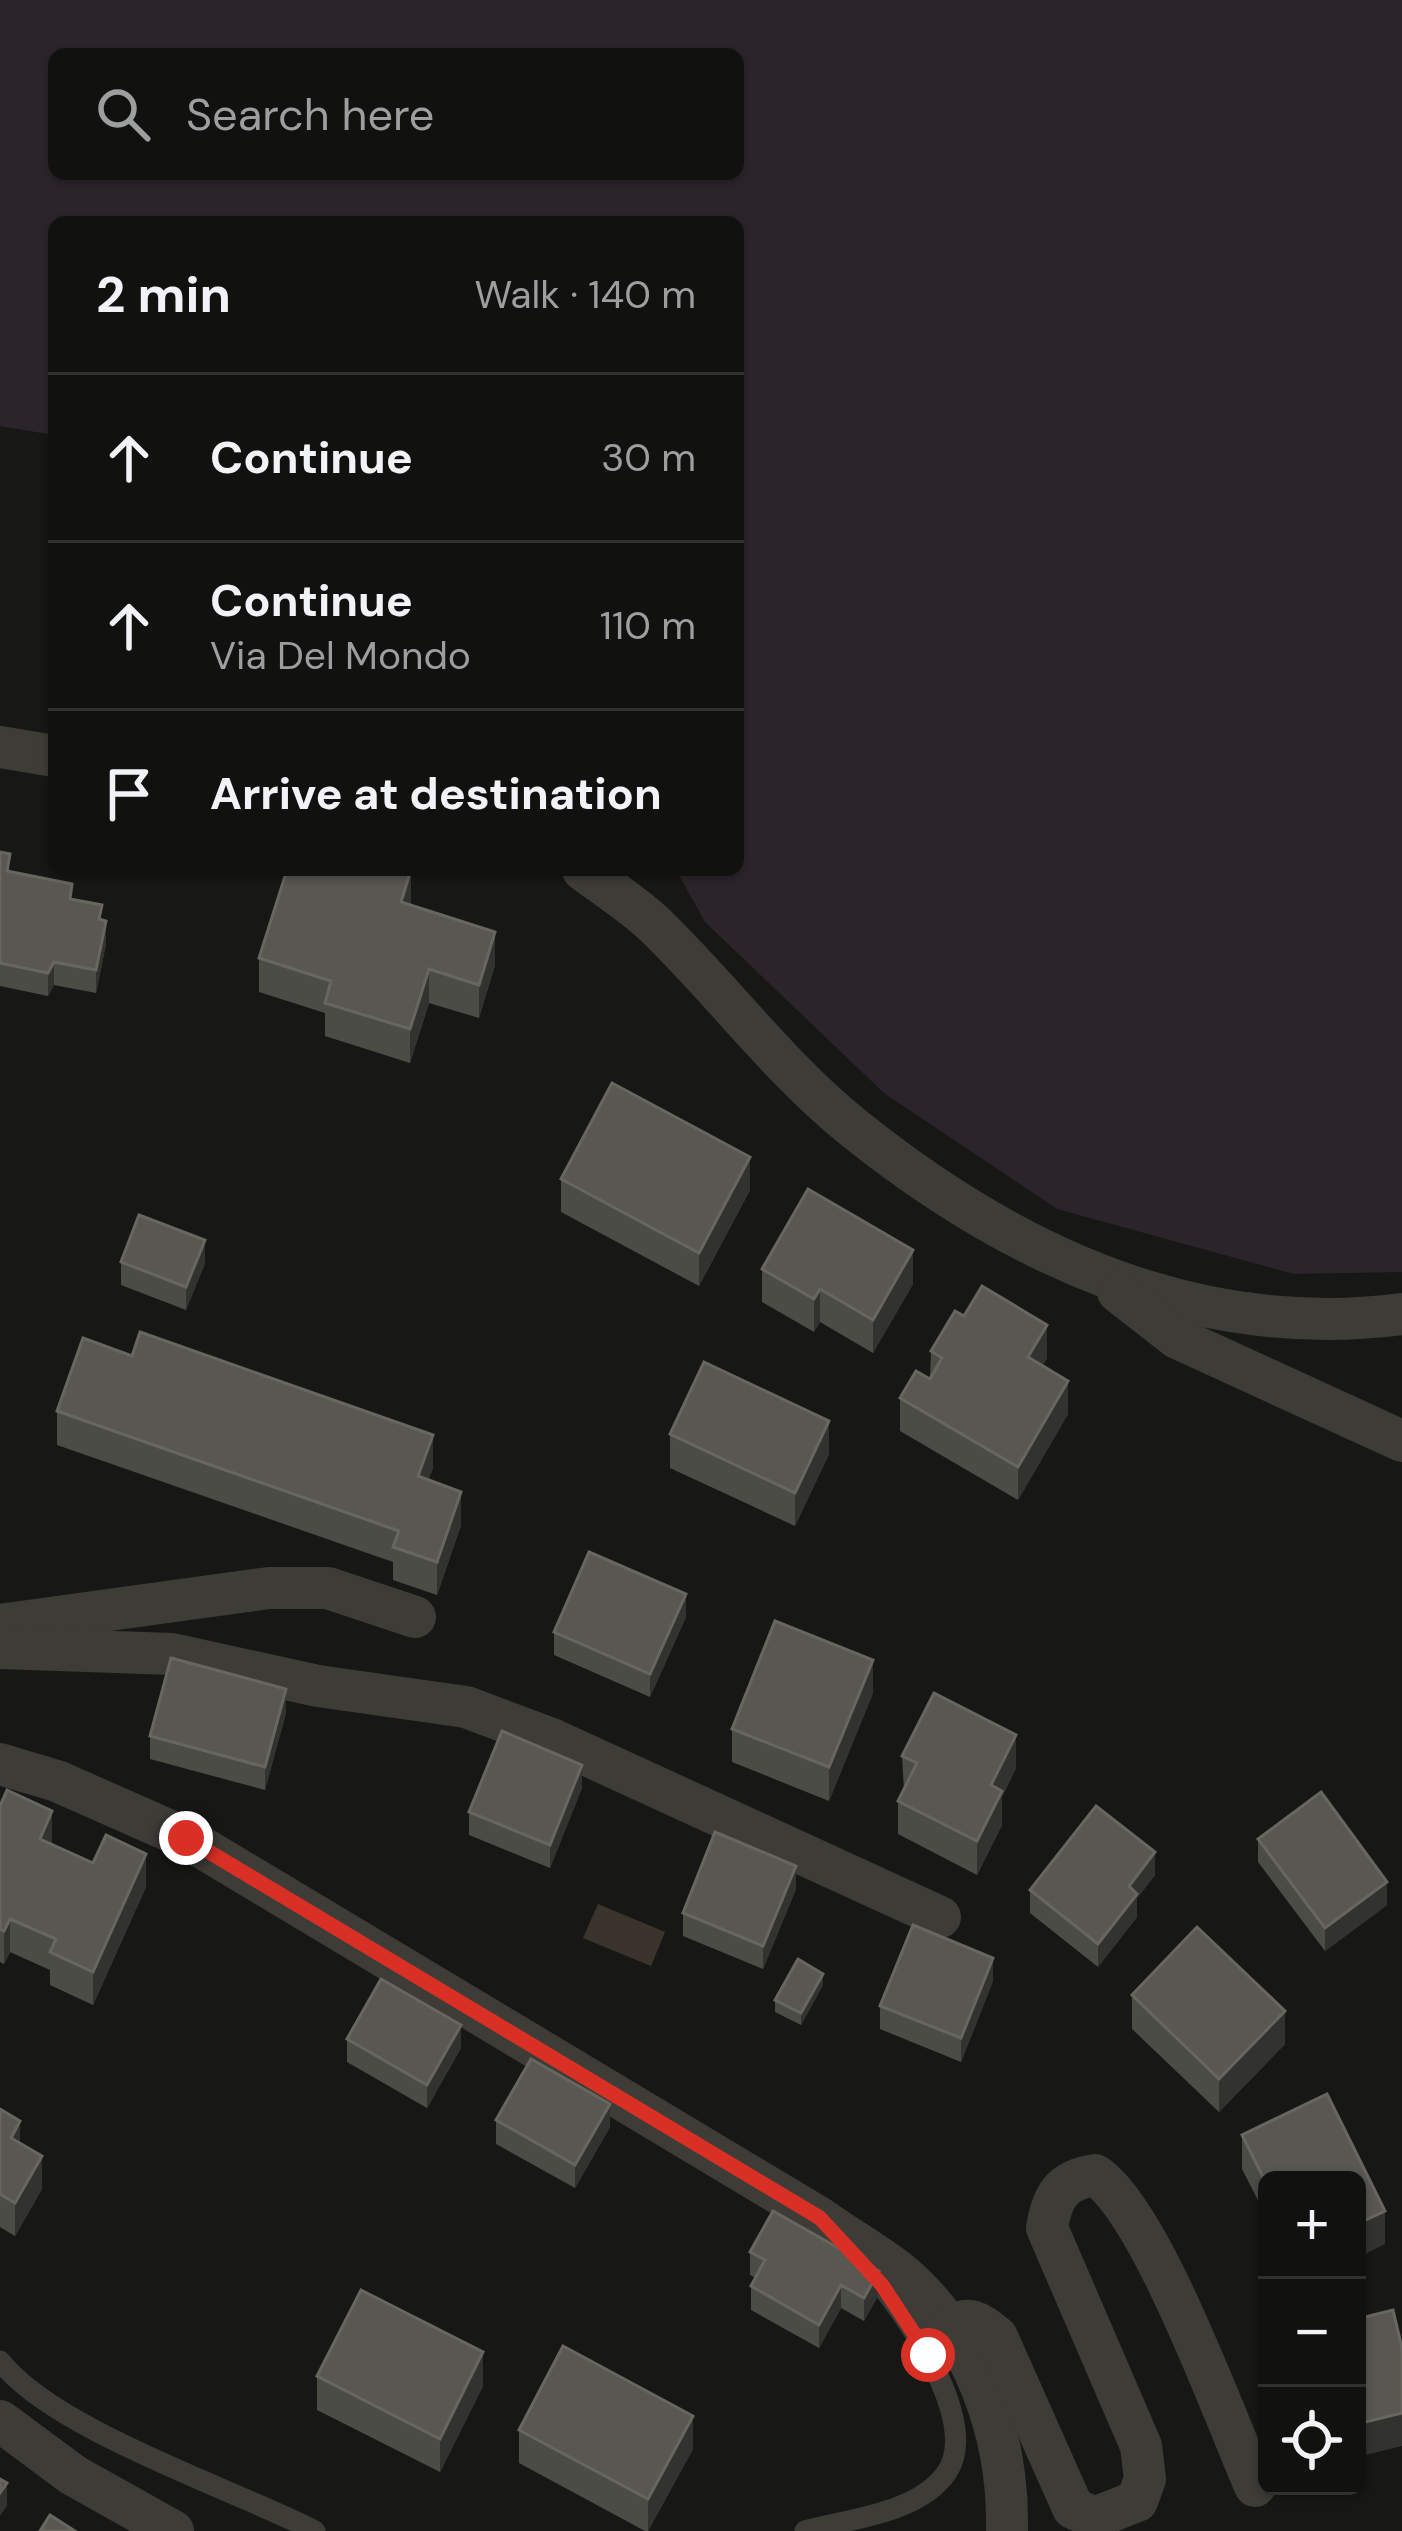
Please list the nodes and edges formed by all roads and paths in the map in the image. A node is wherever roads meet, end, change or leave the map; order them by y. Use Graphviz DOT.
graph roads {
  1 [pos="0,747"];
  2 [pos="48,755"];
  3 [pos="591,876"];
  4 [pos="1106,1282"];
  5 [pos="1402,1314"];
  6 [pos="1402,1442"];
  7 [pos="416,1617"];
  8 [pos="0,1625"];
  9 [pos="0,1648"];
  10 [pos="0,1764"];
  11 [pos="940,1917"];
  12 [pos="820,2218"];
  13 [pos="950,2326"];
  14 [pos="0,2361"];
  15 [pos="0,2421"];
  16 [pos="1256,2486"];
  17 [pos="173,2531"];
  18 [pos="315,2531"];
  19 [pos="805,2531"];
  20 [pos="1007,2531"];
  1 -- 2 [label="street"];
  3 -- 4 [label="street"];
  4 -- 5 [label="street"];
  4 -- 6 [label="street"];
  7 -- 8 [label="street"];
  9 -- 11 [label="street"];
  10 -- 12 [label="street"];
  12 -- 13 [label="street"];
  12 -- 19 [label="lane"];
  13 -- 16 [label="street"];
  13 -- 20 [label="street"];
  14 -- 18 [label="lane"];
  15 -- 17 [label="street"];
}
